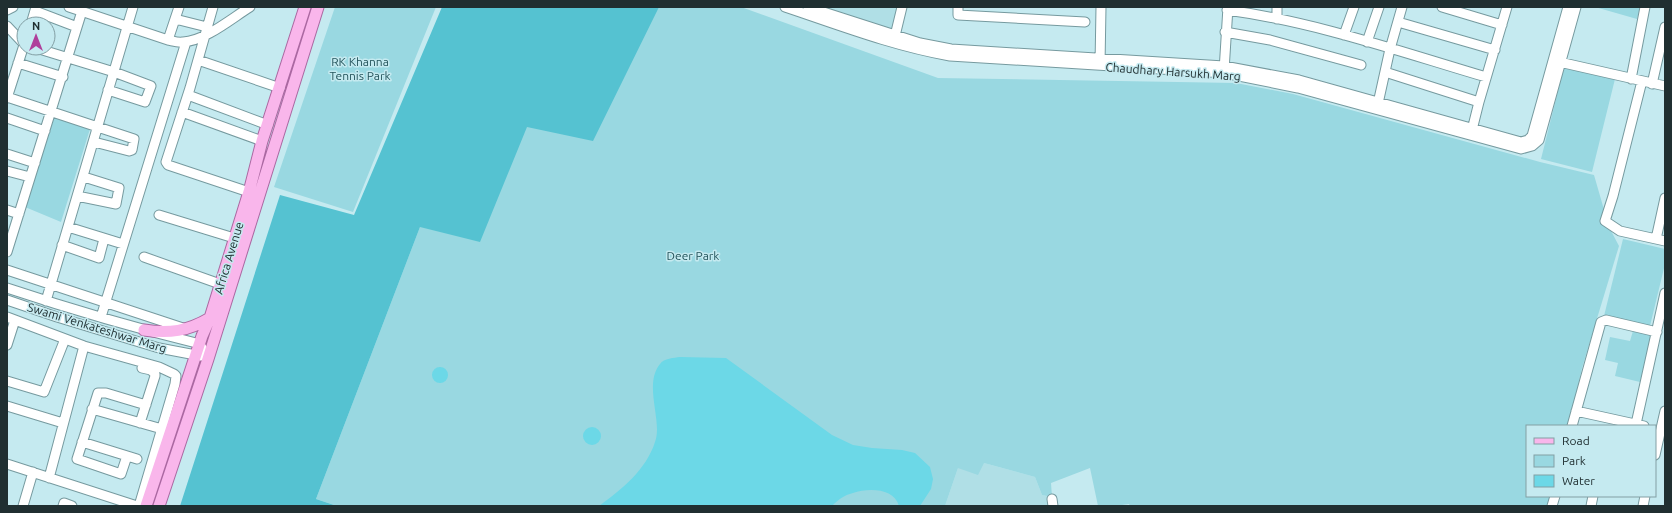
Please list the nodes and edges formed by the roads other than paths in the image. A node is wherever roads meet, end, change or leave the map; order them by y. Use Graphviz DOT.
graph roads {
  1 [pos="13,7"];
  2 [pos="69,7"];
  3 [pos="133,7"];
  4 [pos="179,7"];
  5 [pos="213,7"];
  6 [pos="250,7"];
  7 [pos="305,7"];
  8 [pos="318,7"];
  9 [pos="785,7"];
  10 [pos="808,7"];
  11 [pos="902,7"];
  12 [pos="958,7"];
  13 [pos="1100,7"];
  14 [pos="1277,7"];
  15 [pos="1354,7"];
  16 [pos="1378,7"];
  17 [pos="1402,7"];
  18 [pos="1442,7"];
  19 [pos="1507,7"];
  20 [pos="1568,7"];
  21 [pos="1576,7"];
  22 [pos="1646,7"];
  23 [pos="1227,8"];
  24 [pos="36,9"];
  25 [pos="7,10"];
  26 [pos="1250,10"];
  27 [pos="82,11"];
  28 [pos="175,19"];
  29 [pos="1277,19"];
  30 [pos="1085,22"];
  31 [pos="1398,22"];
  32 [pos="1502,25"];
  33 [pos="7,26"];
  34 [pos="127,26"];
  35 [pos="77,27"];
  36 [pos="1665,27"];
  37 [pos="206,31"];
  38 [pos="1226,32"];
  39 [pos="1344,35"];
  40 [pos="16,36"];
  41 [pos="168,40"];
  42 [pos="894,40"];
  43 [pos="186,42"];
  44 [pos="1367,42"];
  45 [pos="1390,49"];
  46 [pos="1495,50"];
  47 [pos="56,54"];
  48 [pos="20,56"];
  49 [pos="68,58"];
  50 [pos="198,60"];
  51 [pos="1100,62"];
  52 [pos="1556,62"];
  53 [pos="18,63"];
  54 [pos="1362,65"];
  55 [pos="1224,69"];
  56 [pos="114,72"];
  57 [pos="1385,72"];
  58 [pos="62,76"];
  59 [pos="10,77"];
  60 [pos="1486,77"];
  61 [pos="1631,79"];
  62 [pos="1642,82"];
  63 [pos="1652,84"];
  64 [pos="1665,86"];
  65 [pos="280,88"];
  66 [pos="108,90"];
  67 [pos="188,95"];
  68 [pos="7,97"];
  69 [pos="1478,102"];
  70 [pos="1378,106"];
  71 [pos="51,112"];
  72 [pos="182,112"];
  73 [pos="7,118"];
  74 [pos="268,125"];
  75 [pos="98,127"];
  76 [pos="45,130"];
  77 [pos="1471,133"];
  78 [pos="262,141"];
  79 [pos="94,142"];
  80 [pos="7,154"];
  81 [pos="35,164"];
  82 [pos="7,171"];
  83 [pos="84,177"];
  84 [pos="30,178"];
  85 [pos="249,192"];
  86 [pos="77,196"];
  87 [pos="1665,198"];
  88 [pos="7,210"];
  89 [pos="19,214"];
  90 [pos="158,215"];
  91 [pos="68,227"];
  92 [pos="10,229"];
  93 [pos="234,238"];
  94 [pos="104,239"];
  95 [pos="1660,240"];
  96 [pos="123,244"];
  97 [pos="62,245"];
  98 [pos="7,252"];
  99 [pos="144,257"];
  100 [pos="7,270"];
  101 [pos="51,284"];
  102 [pos="220,284"];
  103 [pos="7,288"];
  104 [pos="1665,293"];
  105 [pos="7,300"];
  106 [pos="46,301"];
  107 [pos="106,302"];
  108 [pos="101,317"];
  109 [pos="11,318"];
  110 [pos="210,318"];
  111 [pos="187,329"];
  112 [pos="144,330"];
  113 [pos="1657,332"];
  114 [pos="65,339"];
  115 [pos="7,345"];
  116 [pos="87,349"];
  117 [pos="198,349"];
  118 [pos="208,359"];
  119 [pos="7,381"];
  120 [pos="146,405"];
  121 [pos="7,406"];
  122 [pos="92,409"];
  123 [pos="1576,411"];
  124 [pos="1665,412"];
  125 [pos="1609,422"];
  126 [pos="63,423"];
  127 [pos="140,423"];
  128 [pos="1572,425"];
  129 [pos="1640,425"];
  130 [pos="1660,429"];
  131 [pos="162,430"];
  132 [pos="82,442"];
  133 [pos="1656,450"];
  134 [pos="127,456"];
  135 [pos="137,460"];
  136 [pos="7,464"];
  137 [pos="33,472"];
  138 [pos="49,478"];
  139 [pos="23,506"];
  140 [pos="63,506"];
  141 [pos="72,506"];
  142 [pos="138,506"];
  143 [pos="146,506"];
  144 [pos="159,506"];
  1 -- 25 [label="street"];
  2 -- 27 [label="street"];
  3 -- 34 [label="street"];
  4 -- 28 [label="street"];
  5 -- 37 [label="street"];
  6 -- 37 [label="street"];
  7 -- 65 [label="main road, Africa Avenue"];
  8 -- 118 [label="main road, Africa Avenue"];
  9 -- 42 [label="street, Chaudhary Harsukh Marg"];
  10 -- 42 [label="street, Chaudhary Harsukh Marg"];
  11 -- 42 [label="street"];
  12 -- 30 [label="street"];
  13 -- 51 [label="street"];
  14 -- 29 [label="street"];
  15 -- 39 [label="street"];
  16 -- 44 [label="street"];
  17 -- 31 [label="street"];
  18 -- 32 [label="street"];
  19 -- 32 [label="street"];
  20 -- 52 [label="street, Chaudhary Harsukh Marg"];
  21 -- 52 [label="street, Chaudhary Harsukh Marg"];
  22 -- 61 [label="street"];
  23 -- 26 [label="street"];
  23 -- 38 [label="street"];
  24 -- 35 [label="street"];
  26 -- 29 [label="street"];
  27 -- 34 [label="street"];
  27 -- 35 [label="street"];
  28 -- 37 [label="street"];
  28 -- 41 [label="street"];
  29 -- 39 [label="street"];
  31 -- 45 [label="street"];
  31 -- 46 [label="street"];
  32 -- 46 [label="street"];
  33 -- 40 [label="street"];
  34 -- 41 [label="street"];
  34 -- 56 [label="street"];
  35 -- 49 [label="street"];
  36 -- 63 [label="street"];
  37 -- 43 [label="street"];
  37 -- 50 [label="street"];
  38 -- 54 [label="street"];
  38 -- 55 [label="street"];
  39 -- 44 [label="street"];
  41 -- 43 [label="street"];
  42 -- 51 [label="street, Chaudhary Harsukh Marg"];
  43 -- 96 [label="street"];
  44 -- 45 [label="street"];
  45 -- 57 [label="street"];
  45 -- 60 [label="street"];
  46 -- 60 [label="street"];
  47 -- 49 [label="street"];
  48 -- 53 [label="street"];
  49 -- 56 [label="street"];
  49 -- 58 [label="street"];
  50 -- 65 [label="street"];
  50 -- 67 [label="street"];
  51 -- 55 [label="street, Chaudhary Harsukh Marg"];
  52 -- 61 [label="street"];
  52 -- 77 [label="street, Chaudhary Harsukh Marg"];
  53 -- 58 [label="street"];
  53 -- 59 [label="street"];
  55 -- 70 [label="street, Chaudhary Harsukh Marg"];
  56 -- 66 [label="street"];
  56 -- 66 [label="street"];
  57 -- 69 [label="street"];
  57 -- 70 [label="street"];
  58 -- 71 [label="street"];
  59 -- 68 [label="street"];
  60 -- 69 [label="street"];
  61 -- 62 [label="street"];
  62 -- 63 [label="street"];
  62 -- 95 [label="street"];
  63 -- 64 [label="street"];
  65 -- 74 [label="main road, Africa Avenue"];
  66 -- 75 [label="street"];
  67 -- 72 [label="street"];
  67 -- 74 [label="street"];
  68 -- 71 [label="street"];
  69 -- 77 [label="street"];
  70 -- 77 [label="street, Chaudhary Harsukh Marg"];
  71 -- 75 [label="street"];
  71 -- 76 [label="street"];
  72 -- 78 [label="street"];
  72 -- 85 [label="street"];
  73 -- 76 [label="street"];
  74 -- 78 [label="main road, Africa Avenue"];
  75 -- 79 [label="street"];
  75 -- 79 [label="street"];
  76 -- 81 [label="street"];
  78 -- 85 [label="main road, Africa Avenue"];
  79 -- 83 [label="street"];
  80 -- 81 [label="street"];
  81 -- 84 [label="street"];
  82 -- 84 [label="street"];
  83 -- 86 [label="street"];
  83 -- 86 [label="street"];
  84 -- 89 [label="street"];
  85 -- 93 [label="main road, Africa Avenue"];
  86 -- 91 [label="street"];
  87 -- 95 [label="street"];
  88 -- 89 [label="street"];
  89 -- 92 [label="street"];
  90 -- 93 [label="street"];
  91 -- 94 [label="street"];
  91 -- 97 [label="street"];
  92 -- 98 [label="street"];
  93 -- 102 [label="main road, Africa Avenue"];
  94 -- 96 [label="street"];
  94 -- 97 [label="street"];
  96 -- 107 [label="street"];
  97 -- 101 [label="street"];
  99 -- 102 [label="street"];
  100 -- 101 [label="street"];
  101 -- 106 [label="street"];
  101 -- 107 [label="street"];
  102 -- 110 [label="main road, Africa Avenue"];
  103 -- 106 [label="street, Swami Venkateshwar Marg"];
  104 -- 113 [label="street"];
  105 -- 117 [label="street, Swami Venkateshwar Marg"];
  106 -- 108 [label="street, Swami Venkateshwar Marg"];
  107 -- 108 [label="street"];
  107 -- 111 [label="street"];
  108 -- 112 [label="street, Swami Venkateshwar Marg"];
  109 -- 114 [label="street"];
  109 -- 115 [label="street"];
  110 -- 111 [label="main road"];
  110 -- 117 [label="main road, Africa Avenue"];
  111 -- 112 [label="main road"];
  112 -- 117 [label="street, Swami Venkateshwar Marg"];
  113 -- 123 [label="street"];
  113 -- 129 [label="street"];
  114 -- 116 [label="street"];
  114 -- 119 [label="street"];
  116 -- 120 [label="street"];
  116 -- 126 [label="street"];
  116 -- 131 [label="street"];
  117 -- 118 [label="street"];
  117 -- 143 [label="main road, Africa Avenue"];
  118 -- 144 [label="main road, Africa Avenue"];
  120 -- 122 [label="street"];
  120 -- 127 [label="street"];
  121 -- 126 [label="street"];
  122 -- 127 [label="street"];
  122 -- 132 [label="street"];
  123 -- 125 [label="street"];
  123 -- 128 [label="street"];
  124 -- 130 [label="street"];
  125 -- 129 [label="street"];
  126 -- 138 [label="street"];
  127 -- 131 [label="street"];
  130 -- 133 [label="street"];
  131 -- 142 [label="street"];
  132 -- 134 [label="street"];
  132 -- 134 [label="street"];
  134 -- 135 [label="street"];
  136 -- 137 [label="street"];
  137 -- 138 [label="street"];
  137 -- 139 [label="street"];
  138 -- 142 [label="street"];
  140 -- 141 [label="street"];
}
